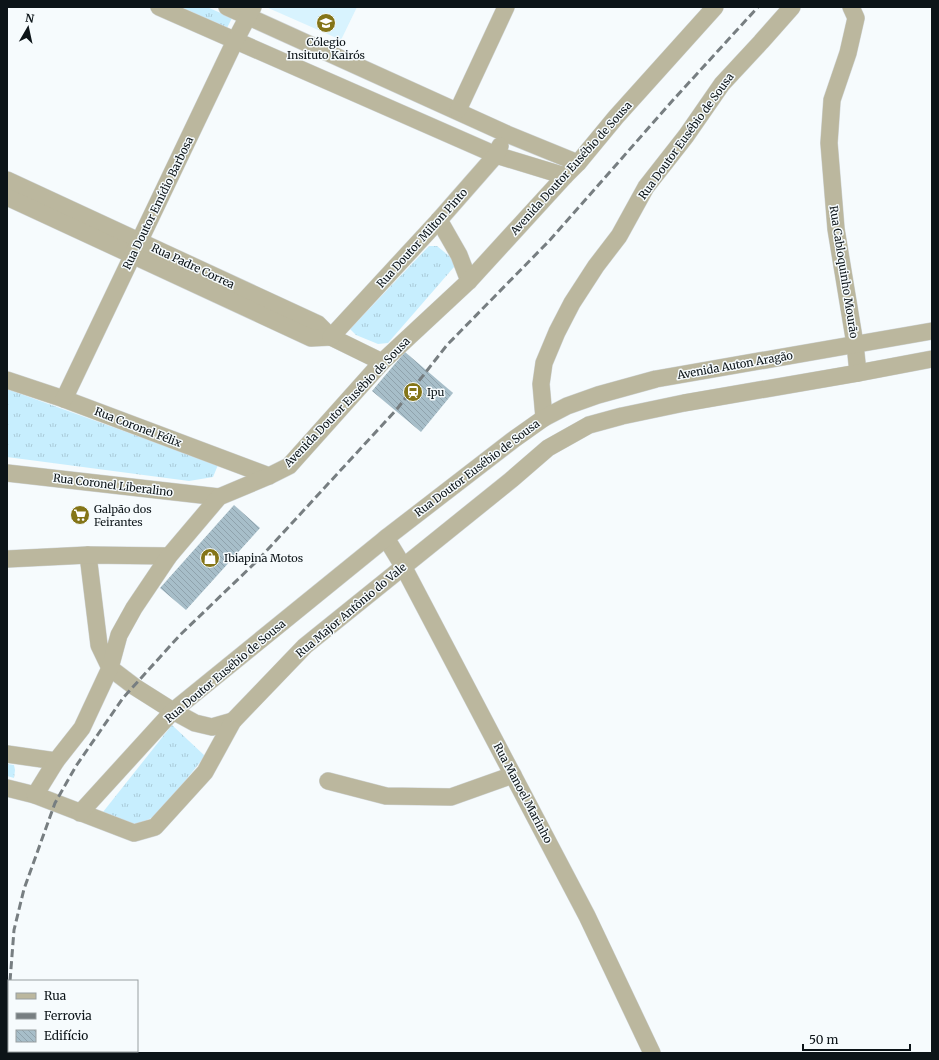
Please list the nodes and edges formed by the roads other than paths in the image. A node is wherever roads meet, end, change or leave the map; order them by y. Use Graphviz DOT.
graph roads {
  1 [pos="159,7"];
  2 [pos="227,7"];
  3 [pos="506,7"];
  4 [pos="715,7"];
  5 [pos="792,7"];
  6 [pos="851,7"];
  7 [pos="250,12"];
  8 [pos="235,41"];
  9 [pos="458,110"];
  10 [pos="507,134"];
  11 [pos="496,155"];
  12 [pos="578,163"];
  13 [pos="565,176"];
  14 [pos="7,180"];
  15 [pos="7,197"];
  16 [pos="440,220"];
  17 [pos="137,248"];
  18 [pos="469,281"];
  19 [pos="932,331"];
  20 [pos="331,337"];
  21 [pos="855,344"];
  22 [pos="932,359"];
  23 [pos="382,362"];
  24 [pos="858,373"];
  25 [pos="7,380"];
  26 [pos="64,400"];
  27 [pos="544,418"];
  28 [pos="7,476"];
  29 [pos="269,476"];
  30 [pos="219,497"];
  31 [pos="386,538"];
  32 [pos="88,555"];
  33 [pos="169,556"];
  34 [pos="7,559"];
  35 [pos="403,566"];
  36 [pos="110,668"];
  37 [pos="173,712"];
  38 [pos="233,721"];
  39 [pos="7,754"];
  40 [pos="56,761"];
  41 [pos="513,775"];
  42 [pos="328,781"];
  43 [pos="7,788"];
  44 [pos="35,795"];
  45 [pos="80,813"];
  46 [pos="652,1053"];
  1 -- 8 [label="street"];
  2 -- 7 [label="street"];
  3 -- 9 [label="street"];
  4 -- 12 [label="street, Avenida Doutor Eusébio de Sousa"];
  5 -- 27 [label="street, Rua Doutor Eusébio de Sousa"];
  6 -- 21 [label="street, Rua Cabloquinho Mourão"];
  7 -- 8 [label="street, Rua Doutor Emídio Barbosa"];
  7 -- 9 [label="street"];
  8 -- 11 [label="street"];
  8 -- 17 [label="street, Rua Doutor Emídio Barbosa"];
  9 -- 10 [label="street"];
  10 -- 11 [label="street, Rua Doutor Milton Pinto"];
  10 -- 12 [label="street"];
  11 -- 13 [label="street"];
  11 -- 16 [label="street, Rua Doutor Milton Pinto"];
  12 -- 13 [label="street, Avenida Doutor Eusébio de Sousa"];
  13 -- 18 [label="street, Avenida Doutor Eusébio de Sousa"];
  14 -- 17 [label="street, Rua Padre Correa"];
  15 -- 17 [label="street, Rua Padre Correa"];
  16 -- 18 [label="street"];
  16 -- 20 [label="street, Rua Doutor Milton Pinto"];
  17 -- 20 [label="street, Rua Padre Correa"];
  17 -- 26 [label="street, Rua Doutor Emídio Barbosa"];
  18 -- 23 [label="street, Avenida Doutor Eusébio de Sousa"];
  19 -- 21 [label="street, Avenida Auton Aragão"];
  20 -- 23 [label="street, Rua Padre Correa"];
  21 -- 24 [label="street, Rua Cabloquinho Mourão"];
  21 -- 27 [label="street, Avenida Auton Aragão"];
  22 -- 24 [label="street"];
  23 -- 29 [label="street, Avenida Doutor Eusébio de Sousa"];
  24 -- 35 [label="street, Rua Major Antônio do Vale"];
  25 -- 26 [label="street, Rua Coronel Félix"];
  26 -- 29 [label="street, Rua Coronel Félix"];
  27 -- 31 [label="street, Rua Doutor Eusébio de Sousa"];
  28 -- 30 [label="street, Rua Coronel Liberalino"];
  29 -- 30 [label="street, Avenida Doutor Eusébio de Sousa"];
  30 -- 33 [label="street, Avenida Doutor Eusébio de Sousa"];
  31 -- 35 [label="street, Rua Manoel Marinho"];
  31 -- 37 [label="street, Rua Doutor Eusébio de Sousa"];
  32 -- 33 [label="street"];
  32 -- 34 [label="street"];
  32 -- 36 [label="street"];
  33 -- 36 [label="street, Avenida Doutor Eusébio de Sousa"];
  35 -- 38 [label="street, Rua Major Antônio do Vale"];
  35 -- 41 [label="street, Rua Manoel Marinho"];
  36 -- 37 [label="street"];
  36 -- 40 [label="street, Avenida Doutor Eusébio de Sousa"];
  37 -- 38 [label="street"];
  37 -- 45 [label="street, Rua Doutor Eusébio de Sousa"];
  38 -- 45 [label="street, Rua Major Antônio do Vale"];
  39 -- 40 [label="street"];
  40 -- 44 [label="street, Avenida Doutor Eusébio de Sousa"];
  41 -- 42 [label="street"];
  41 -- 46 [label="street, Rua Manoel Marinho"];
  43 -- 44 [label="street, Rua Major Antônio do Vale"];
  44 -- 45 [label="street, Rua Major Antônio do Vale"];
}
